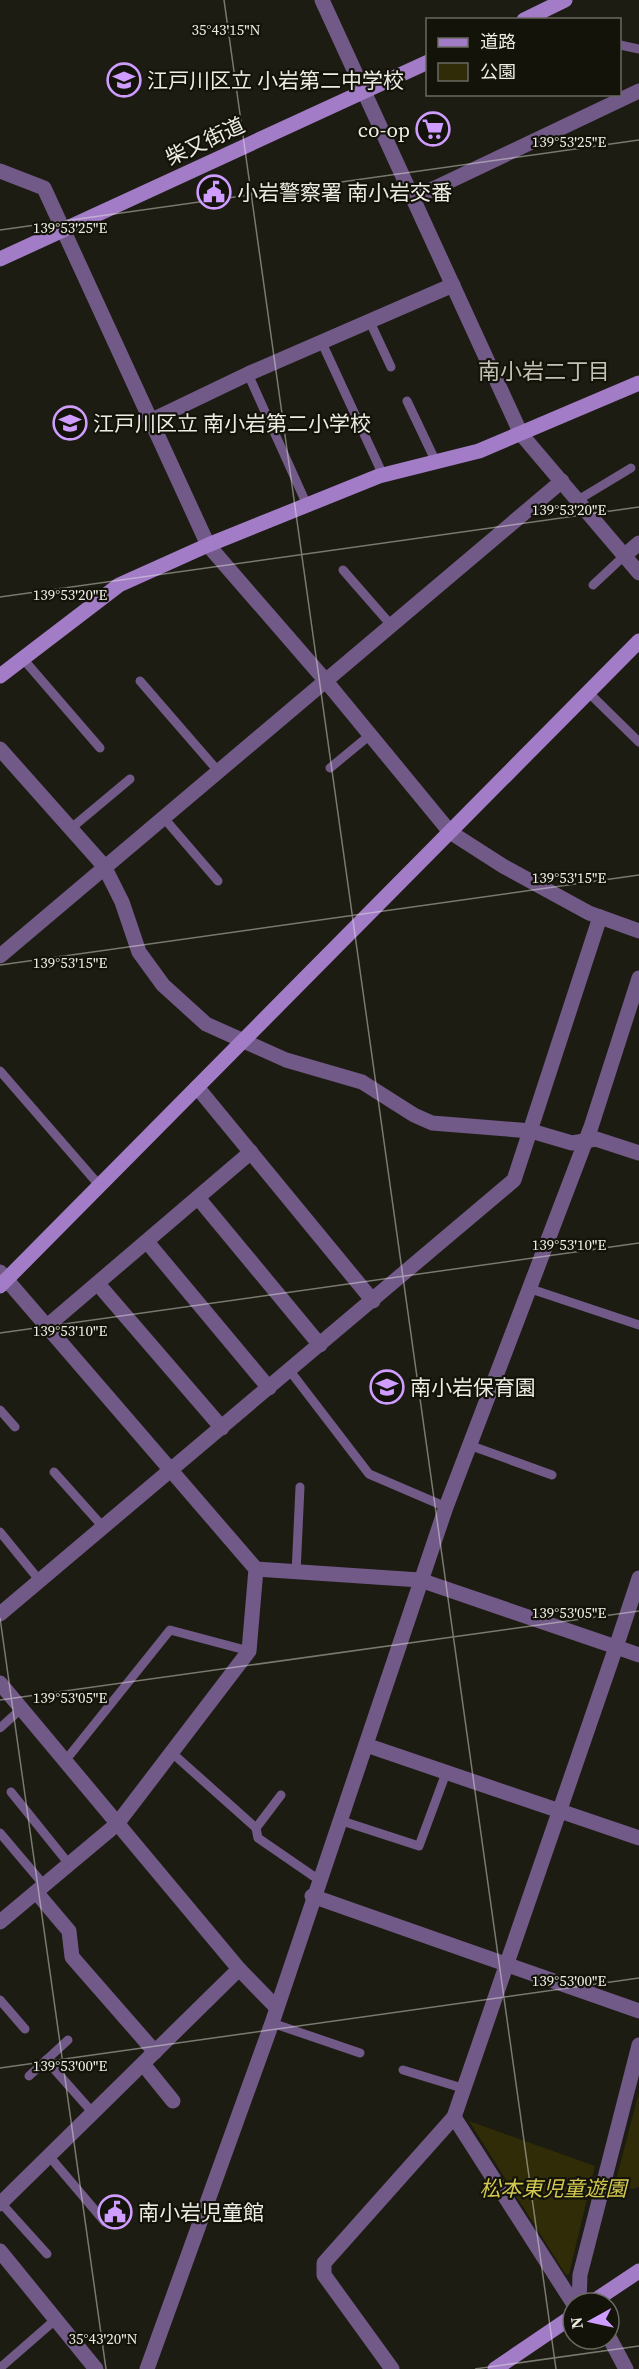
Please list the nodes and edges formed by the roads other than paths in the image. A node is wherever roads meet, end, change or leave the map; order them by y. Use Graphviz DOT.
graph roads {
  1 [pos="322,0"];
  2 [pos="555,2"];
  3 [pos="529,18"];
  4 [pos="621,45"];
  5 [pos="639,49"];
  6 [pos="426,63"];
  7 [pos="364,91"];
  8 [pos="639,91"];
  9 [pos="0,171"];
  10 [pos="414,198"];
  11 [pos="62,231"];
  12 [pos="0,259"];
  13 [pos="453,285"];
  14 [pos="370,322"];
  15 [pos="322,343"];
  16 [pos="392,367"];
  17 [pos="248,374"];
  18 [pos="639,383"];
  19 [pos="407,401"];
  20 [pos="150,421"];
  21 [pos="521,434"];
  22 [pos="436,462"];
  23 [pos="631,468"];
  24 [pos="383,475"];
  25 [pos="562,481"];
  26 [pos="578,500"];
  27 [pos="307,506"];
  28 [pos="639,543"];
  29 [pos="208,545"];
  30 [pos="624,556"];
  31 [pos="343,570"];
  32 [pos="639,573"];
  33 [pos="594,585"];
  34 [pos="391,625"];
  35 [pos="639,641"];
  36 [pos="24,660"];
  37 [pos="0,676"];
  38 [pos="326,680"];
  39 [pos="140,681"];
  40 [pos="588,692"];
  41 [pos="370,735"];
  42 [pos="639,742"];
  43 [pos="100,748"];
  44 [pos="0,749"];
  45 [pos="330,768"];
  46 [pos="218,771"];
  47 [pos="130,779"];
  48 [pos="162,817"];
  49 [pos="69,830"];
  50 [pos="450,832"];
  51 [pos="104,866"];
  52 [pos="218,881"];
  53 [pos="600,918"];
  54 [pos="639,931"];
  55 [pos="2,949"];
  56 [pos="639,978"];
  57 [pos="243,1041"];
  58 [pos="0,1071"];
  59 [pos="197,1087"];
  60 [pos="531,1131"];
  61 [pos="585,1142"];
  62 [pos="251,1152"];
  63 [pos="639,1153"];
  64 [pos="99,1185"];
  65 [pos="199,1199"];
  66 [pos="148,1243"];
  67 [pos="2,1280"];
  68 [pos="98,1284"];
  69 [pos="528,1288"];
  70 [pos="373,1301"];
  71 [pos="639,1325"];
  72 [pos="46,1327"];
  73 [pos="320,1345"];
  74 [pos="290,1371"];
  75 [pos="269,1388"];
  76 [pos="0,1410"];
  77 [pos="15,1427"];
  78 [pos="222,1428"];
  79 [pos="469,1445"];
  80 [pos="54,1472"];
  81 [pos="171,1472"];
  82 [pos="552,1475"];
  83 [pos="300,1487"];
  84 [pos="446,1507"];
  85 [pos="104,1527"];
  86 [pos="0,1532"];
  87 [pos="256,1569"];
  88 [pos="296,1573"];
  89 [pos="639,1578"];
  90 [pos="420,1580"];
  91 [pos="40,1581"];
  92 [pos="0,1614"];
  93 [pos="616,1647"];
  94 [pos="249,1651"];
  95 [pos="639,1655"];
  96 [pos="0,1683"];
  97 [pos="21,1708"];
  98 [pos="0,1728"];
  99 [pos="366,1745"];
  100 [pos="171,1752"];
  101 [pos="65,1761"];
  102 [pos="446,1773"];
  103 [pos="11,1792"];
  104 [pos="281,1795"];
  105 [pos="559,1811"];
  106 [pos="339,1820"];
  107 [pos="117,1824"];
  108 [pos="256,1828"];
  109 [pos="0,1833"];
  110 [pos="639,1838"];
  111 [pos="69,1864"];
  112 [pos="319,1880"];
  113 [pos="40,1889"];
  114 [pos="312,1896"];
  115 [pos="0,1921"];
  116 [pos="505,1965"];
  117 [pos="239,1969"];
  118 [pos="0,2000"];
  119 [pos="276,2007"];
  120 [pos="639,2011"];
  121 [pos="272,2023"];
  122 [pos="26,2029"];
  123 [pos="68,2040"];
  124 [pos="639,2045"];
  125 [pos="155,2052"];
  126 [pos="360,2053"];
  127 [pos="46,2060"];
  128 [pos="143,2064"];
  129 [pos="403,2070"];
  130 [pos="29,2076"];
  131 [pos="462,2088"];
  132 [pos="173,2101"];
  133 [pos="93,2113"];
  134 [pos="454,2117"];
  135 [pos="49,2156"];
  136 [pos="1,2204"];
  137 [pos="105,2222"];
  138 [pos="0,2252"];
  139 [pos="47,2254"];
  140 [pos="639,2271"];
  141 [pos="565,2291"];
  142 [pos="579,2291"];
  143 [pos="609,2291"];
  144 [pos="55,2320"];
  145 [pos="561,2324"];
  146 [pos="616,2351"];
  147 [pos="0,2368"];
  148 [pos="96,2369"];
  149 [pos="147,2369"];
  150 [pos="392,2369"];
  151 [pos="495,2369"];
  152 [pos="626,2369"];
  1 -- 7 [label="street"];
  2 -- 3 [label="street"];
  4 -- 5 [label="lane"];
  6 -- 7 [label="street, 柴又街道"];
  7 -- 10 [label="street"];
  7 -- 11 [label="street, 柴又街道"];
  8 -- 10 [label="street"];
  9 -- 11 [label="street"];
  10 -- 13 [label="street"];
  11 -- 12 [label="street, 柴又街道"];
  11 -- 20 [label="street"];
  13 -- 14 [label="street"];
  13 -- 21 [label="street"];
  14 -- 15 [label="street"];
  14 -- 16 [label="lane"];
  15 -- 17 [label="street"];
  15 -- 24 [label="lane"];
  17 -- 20 [label="street"];
  17 -- 27 [label="lane"];
  18 -- 21 [label="street"];
  19 -- 22 [label="lane"];
  20 -- 29 [label="street"];
  21 -- 22 [label="street"];
  21 -- 25 [label="street"];
  22 -- 24 [label="street"];
  23 -- 26 [label="lane"];
  24 -- 27 [label="street"];
  25 -- 26 [label="street"];
  25 -- 34 [label="street"];
  26 -- 30 [label="street"];
  27 -- 29 [label="street"];
  28 -- 30 [label="street"];
  29 -- 36 [label="street"];
  29 -- 38 [label="street"];
  30 -- 32 [label="street"];
  30 -- 33 [label="lane"];
  31 -- 34 [label="lane"];
  34 -- 38 [label="street"];
  35 -- 40 [label="street"];
  36 -- 37 [label="street"];
  36 -- 43 [label="lane"];
  38 -- 41 [label="street"];
  38 -- 46 [label="street"];
  39 -- 46 [label="lane"];
  40 -- 42 [label="lane"];
  40 -- 50 [label="street"];
  41 -- 45 [label="lane"];
  41 -- 50 [label="street"];
  44 -- 49 [label="street"];
  46 -- 48 [label="street"];
  47 -- 49 [label="lane"];
  48 -- 51 [label="street"];
  48 -- 52 [label="lane"];
  49 -- 51 [label="street"];
  50 -- 53 [label="street"];
  50 -- 57 [label="street"];
  51 -- 55 [label="street"];
  51 -- 57 [label="street"];
  53 -- 54 [label="street"];
  53 -- 60 [label="street"];
  56 -- 61 [label="street"];
  57 -- 59 [label="street"];
  57 -- 60 [label="street"];
  58 -- 64 [label="lane"];
  59 -- 62 [label="street"];
  59 -- 64 [label="street"];
  60 -- 61 [label="street"];
  60 -- 70 [label="street"];
  61 -- 63 [label="street"];
  61 -- 69 [label="street"];
  62 -- 65 [label="street"];
  62 -- 70 [label="street"];
  64 -- 67 [label="street"];
  65 -- 66 [label="street"];
  65 -- 73 [label="street"];
  66 -- 68 [label="street"];
  66 -- 75 [label="street"];
  67 -- 72 [label="street"];
  68 -- 72 [label="street"];
  68 -- 78 [label="street"];
  69 -- 71 [label="lane"];
  69 -- 79 [label="street"];
  70 -- 73 [label="street"];
  72 -- 81 [label="street"];
  73 -- 74 [label="street"];
  74 -- 75 [label="street"];
  74 -- 84 [label="lane"];
  75 -- 78 [label="street"];
  76 -- 77 [label="lane"];
  78 -- 81 [label="street"];
  79 -- 82 [label="lane"];
  79 -- 84 [label="street"];
  80 -- 85 [label="lane"];
  81 -- 85 [label="street"];
  81 -- 87 [label="street"];
  83 -- 88 [label="lane"];
  84 -- 90 [label="street"];
  85 -- 91 [label="street"];
  86 -- 91 [label="lane"];
  87 -- 88 [label="street"];
  87 -- 94 [label="street"];
  88 -- 90 [label="street"];
  89 -- 93 [label="street"];
  90 -- 93 [label="street"];
  90 -- 99 [label="street"];
  91 -- 92 [label="street"];
  93 -- 95 [label="street"];
  93 -- 105 [label="street"];
  94 -- 100 [label="street"];
  94 -- 101 [label="lane"];
  96 -- 97 [label="street"];
  97 -- 98 [label="lane"];
  97 -- 101 [label="street"];
  99 -- 102 [label="street"];
  99 -- 106 [label="street"];
  100 -- 107 [label="street"];
  100 -- 108 [label="lane"];
  101 -- 107 [label="street"];
  102 -- 105 [label="street"];
  102 -- 106 [label="lane"];
  103 -- 111 [label="lane"];
  104 -- 108 [label="lane"];
  105 -- 110 [label="street"];
  105 -- 116 [label="street"];
  106 -- 112 [label="street"];
  107 -- 111 [label="street"];
  107 -- 117 [label="street"];
  108 -- 112 [label="lane"];
  109 -- 113 [label="lane"];
  111 -- 113 [label="street"];
  112 -- 114 [label="street"];
  113 -- 115 [label="street"];
  113 -- 125 [label="street"];
  114 -- 116 [label="street"];
  114 -- 119 [label="street"];
  116 -- 120 [label="street"];
  116 -- 131 [label="street"];
  117 -- 119 [label="street"];
  117 -- 125 [label="street"];
  118 -- 122 [label="lane"];
  119 -- 121 [label="street"];
  121 -- 126 [label="lane"];
  121 -- 149 [label="street"];
  123 -- 127 [label="lane"];
  124 -- 142 [label="street"];
  125 -- 128 [label="street"];
  127 -- 130 [label="lane"];
  127 -- 133 [label="lane"];
  128 -- 132 [label="street"];
  128 -- 133 [label="street"];
  129 -- 131 [label="lane"];
  131 -- 134 [label="street"];
  133 -- 135 [label="street"];
  134 -- 141 [label="street"];
  134 -- 150 [label="street"];
  135 -- 136 [label="street"];
  135 -- 137 [label="lane"];
  136 -- 139 [label="lane"];
  138 -- 144 [label="street"];
  140 -- 143 [label="street"];
  144 -- 147 [label="lane"];
  144 -- 148 [label="street"];
  145 -- 151 [label="street"];
  146 -- 152 [label="street"];
}
